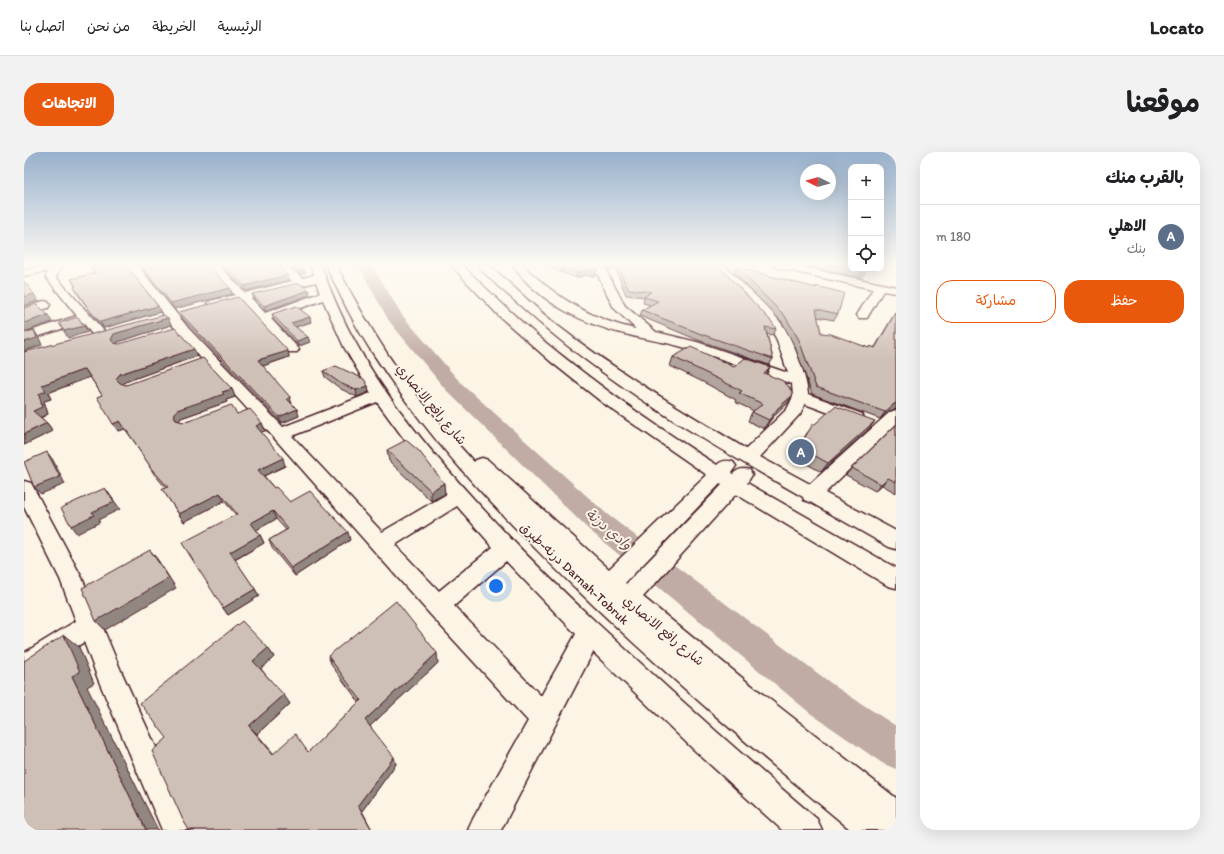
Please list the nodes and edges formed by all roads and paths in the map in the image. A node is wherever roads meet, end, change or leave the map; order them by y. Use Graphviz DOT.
graph roads {
  1 [pos="68,297"];
  2 [pos="157,297"];
  3 [pos="242,297"];
  4 [pos="304,297"];
  5 [pos="332,297"];
  6 [pos="332,297"];
  7 [pos="356,297"];
  8 [pos="486,297"];
  9 [pos="496,297"];
  10 [pos="516,297"];
  11 [pos="551,297"];
  12 [pos="608,297"];
  13 [pos="747,297"];
  14 [pos="874,297"];
  15 [pos="298,304"];
  16 [pos="44,305"];
  17 [pos="199,308"];
  18 [pos="24,311"];
  19 [pos="612,311"];
  20 [pos="311,314"];
  21 [pos="580,315"];
  22 [pos="863,315"];
  23 [pos="85,317"];
  24 [pos="262,318"];
  25 [pos="347,319"];
  26 [pos="114,330"];
  27 [pos="99,334"];
  28 [pos="653,336"];
  29 [pos="24,338"];
  30 [pos="86,338"];
  31 [pos="292,349"];
  32 [pos="594,359"];
  33 [pos="576,364"];
  34 [pos="799,381"];
  35 [pos="380,395"];
  36 [pos="801,397"];
  37 [pos="896,415"];
  38 [pos="882,428"];
  39 [pos="280,435"];
  40 [pos="730,475"];
  41 [pos="24,488"];
  42 [pos="811,495"];
  43 [pos="459,496"];
  44 [pos="896,541"];
  45 [pos="380,544"];
  46 [pos="506,548"];
  47 [pos="896,565"];
  48 [pos="896,579"];
  49 [pos="618,591"];
  50 [pos="436,606"];
  51 [pos="90,625"];
  52 [pos="590,632"];
  53 [pos="24,667"];
  54 [pos="544,718"];
  55 [pos="896,818"];
  56 [pos="178,830"];
  57 [pos="484,830"];
  58 [pos="806,830"];
  59 [pos="876,830"];
  1 -- 23 [label="street"];
  2 -- 39 [label="street"];
  3 -- 17 [label="street"];
  3 -- 24 [label="street"];
  4 -- 15 [label="street"];
  5 -- 25 [label="street, درنه-طبرق Darnah-Tobruk"];
  6 -- 25 [label="street"];
  7 -- 49 [label="street, شارع رافع الانصاري"];
  8 -- 40 [label="street"];
  9 -- 33 [label="street"];
  10 -- 32 [label="street"];
  11 -- 21 [label="street"];
  12 -- 19 [label="street"];
  13 -- 34 [label="street"];
  14 -- 22 [label="street"];
  15 -- 20 [label="street"];
  15 -- 24 [label="street"];
  16 -- 18 [label="street"];
  19 -- 21 [label="street"];
  19 -- 28 [label="street"];
  21 -- 28 [label="street"];
  23 -- 27 [label="street"];
  23 -- 29 [label="street"];
  24 -- 31 [label="street"];
  25 -- 35 [label="street"];
  25 -- 49 [label="street, درنه-طبرق Darnah-Tobruk"];
  26 -- 27 [label="street"];
  27 -- 30 [label="street"];
  28 -- 34 [label="street"];
  32 -- 33 [label="street"];
  32 -- 40 [label="street"];
  33 -- 40 [label="street"];
  34 -- 36 [label="street"];
  35 -- 39 [label="street"];
  35 -- 43 [label="street"];
  36 -- 38 [label="street"];
  36 -- 40 [label="street"];
  37 -- 38 [label="street"];
  38 -- 42 [label="street"];
  39 -- 45 [label="street"];
  40 -- 42 [label="street"];
  40 -- 47 [label="street"];
  40 -- 48 [label="street"];
  40 -- 49 [label="street"];
  41 -- 51 [label="street"];
  42 -- 44 [label="street"];
  43 -- 45 [label="street"];
  43 -- 46 [label="street"];
  45 -- 50 [label="street"];
  46 -- 50 [label="street"];
  46 -- 52 [label="street"];
  49 -- 55 [label="street, شارع رافع الانصاري"];
  49 -- 59 [label="street, درنه-طبرق Darnah-Tobruk"];
  50 -- 54 [label="street"];
  51 -- 53 [label="street"];
  51 -- 56 [label="street"];
  52 -- 54 [label="street"];
  52 -- 58 [label="street"];
  54 -- 57 [label="street"];
}
